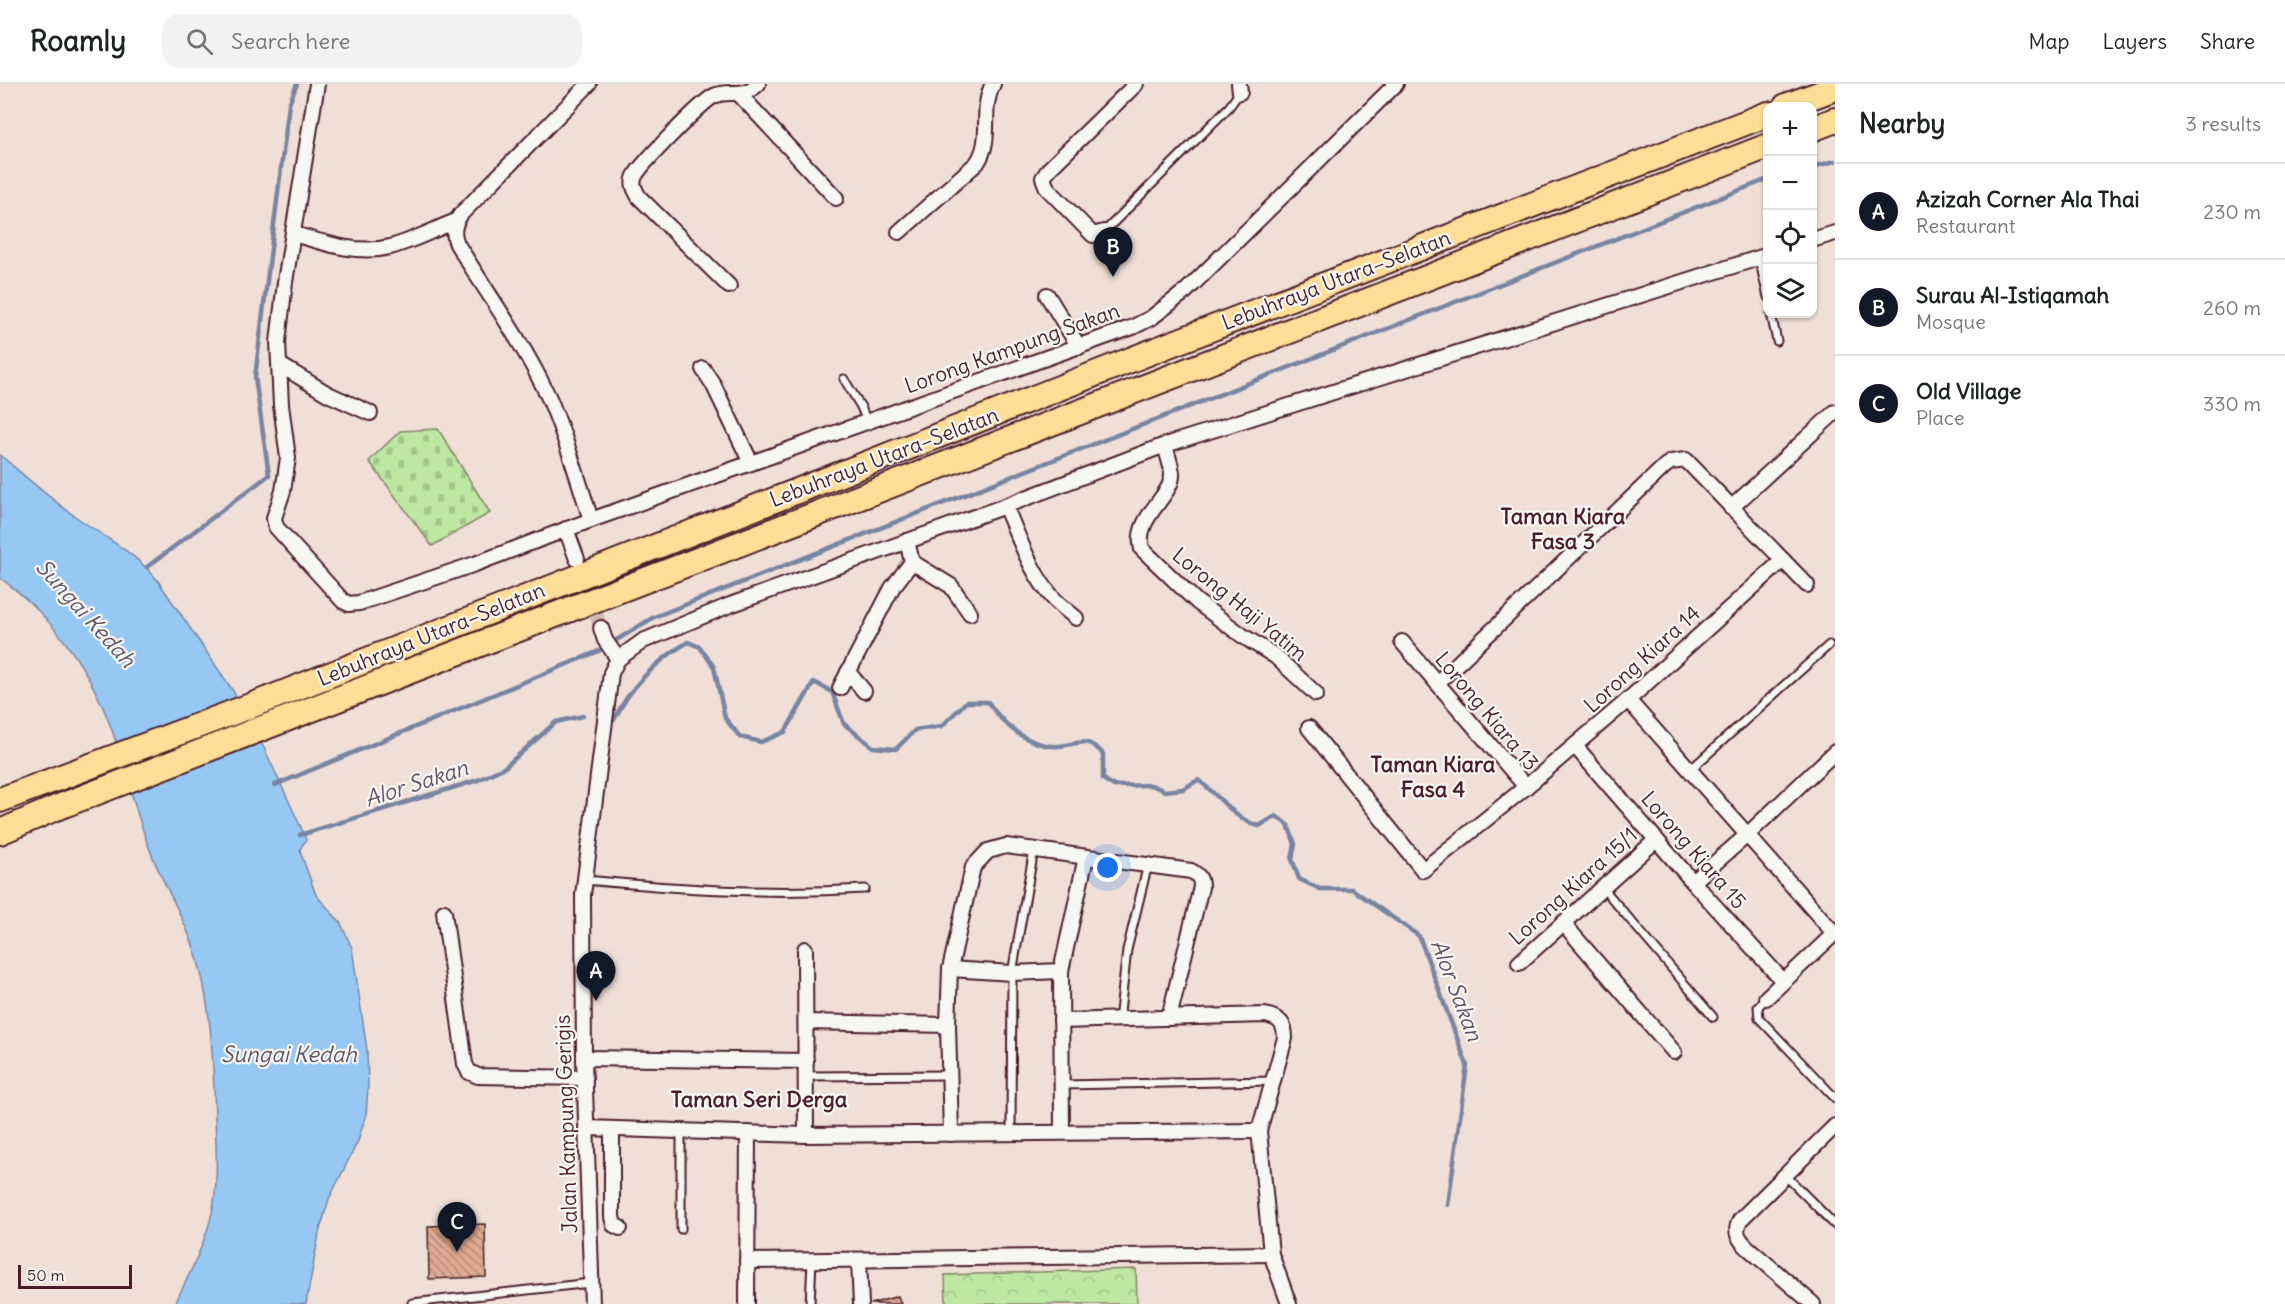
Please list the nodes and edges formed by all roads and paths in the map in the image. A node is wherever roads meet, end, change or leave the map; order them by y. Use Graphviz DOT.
graph roads {
  1 [pos="317,84"];
  2 [pos="589,84"];
  3 [pos="758,84"];
  4 [pos="993,84"];
  5 [pos="1136,84"];
  6 [pos="1396,84"];
  7 [pos="1240,88"];
  8 [pos="1835,88"];
  9 [pos="738,94"];
  10 [pos="1797,102"];
  11 [pos="1763,116"];
  12 [pos="1835,120"];
  13 [pos="1817,127"];
  14 [pos="1763,148"];
  15 [pos="836,198"];
  16 [pos="456,221"];
  17 [pos="899,232"];
  18 [pos="1104,232"];
  19 [pos="1835,233"];
  20 [pos="294,234"];
  21 [pos="1817,238"];
  22 [pos="1763,256"];
  23 [pos="729,286"];
  24 [pos="1047,295"];
  25 [pos="1772,318"];
  26 [pos="1777,341"];
  27 [pos="1079,347"];
  28 [pos="279,365"];
  29 [pos="703,369"];
  30 [pos="844,379"];
  31 [pos="370,413"];
  32 [pos="1833,419"];
  33 [pos="867,422"];
  34 [pos="1165,445"];
  35 [pos="751,463"];
  36 [pos="1005,506"];
  37 [pos="1731,508"];
  38 [pos="591,520"];
  39 [pos="566,529"];
  40 [pos="907,541"];
  41 [pos="577,559"];
  42 [pos="1783,560"];
  43 [pos="912,562"];
  44 [pos="1807,585"];
  45 [pos="970,613"];
  46 [pos="1076,618"];
  47 [pos="601,628"];
  48 [pos="1402,642"];
  49 [pos="1829,645"];
  50 [pos="618,658"];
  51 [pos="848,672"];
  52 [pos="1437,683"];
  53 [pos="840,688"];
  54 [pos="864,691"];
  55 [pos="1317,694"];
  56 [pos="1628,700"];
  57 [pos="1309,728"];
  58 [pos="1575,746"];
  59 [pos="1835,752"];
  60 [pos="1690,770"];
  61 [pos="1526,786"];
  62 [pos="0,800"];
  63 [pos="0,832"];
  64 [pos="1746,836"];
  65 [pos="1656,840"];
  66 [pos="1034,850"];
  67 [pos="1086,857"];
  68 [pos="1148,864"];
  69 [pos="585,880"];
  70 [pos="1693,882"];
  71 [pos="1603,888"];
  72 [pos="865,889"];
  73 [pos="444,912"];
  74 [pos="1563,923"];
  75 [pos="1835,933"];
  76 [pos="805,949"];
  77 [pos="1518,963"];
  78 [pos="950,969"];
  79 [pos="1061,971"];
  80 [pos="1012,972"];
  81 [pos="1783,981"];
  82 [pos="1766,998"];
  83 [pos="1713,1017"];
  84 [pos="1169,1018"];
  85 [pos="1061,1021"];
  86 [pos="1119,1021"];
  87 [pos="806,1022"];
  88 [pos="948,1025"];
  89 [pos="1674,1052"];
  90 [pos="584,1058"];
  91 [pos="806,1061"];
  92 [pos="950,1075"];
  93 [pos="806,1076"];
  94 [pos="585,1078"];
  95 [pos="1274,1081"];
  96 [pos="1062,1085"];
  97 [pos="1835,1098"];
  98 [pos="586,1128"];
  99 [pos="612,1129"];
  100 [pos="681,1130"];
  101 [pos="1834,1130"];
  102 [pos="1259,1131"];
  103 [pos="1011,1132"];
  104 [pos="1062,1132"];
  105 [pos="748,1133"];
  106 [pos="951,1134"];
  107 [pos="806,1136"];
  108 [pos="1785,1175"];
  109 [pos="1835,1225"];
  110 [pos="620,1228"];
  111 [pos="681,1229"];
  112 [pos="1270,1254"];
  113 [pos="812,1260"];
  114 [pos="747,1261"];
  115 [pos="859,1261"];
  116 [pos="591,1283"];
  117 [pos="412,1303"];
  118 [pos="592,1304"];
  119 [pos="747,1304"];
  120 [pos="810,1304"];
  121 [pos="861,1304"];
  122 [pos="1289,1304"];
  123 [pos="1813,1304"];
  1 -- 20 [label="street"];
  2 -- 16 [label="street"];
  3 -- 9 [label="street"];
  4 -- 17 [label="street"];
  5 -- 18 [label="street"];
  6 -- 27 [label="street, Lorong Kampung Sakan"];
  7 -- 18 [label="lane"];
  8 -- 10 [label="highway"];
  9 -- 15 [label="street"];
  9 -- 23 [label="street"];
  11 -- 62 [label="highway, Lebuhraya Utara–Selatan"];
  12 -- 13 [label="highway"];
  14 -- 63 [label="highway, Lebuhraya Utara–Selatan"];
  16 -- 20 [label="street"];
  16 -- 38 [label="street"];
  19 -- 21 [label="street"];
  20 -- 28 [label="street"];
  22 -- 34 [label="street"];
  24 -- 27 [label="street"];
  25 -- 26 [label="lane"];
  27 -- 33 [label="street, Lorong Kampung Sakan"];
  28 -- 31 [label="street"];
  28 -- 39 [label="street, Lorong Kampung Sakan"];
  29 -- 35 [label="street"];
  30 -- 33 [label="lane"];
  32 -- 37 [label="street"];
  33 -- 35 [label="street, Lorong Kampung Sakan"];
  34 -- 36 [label="street"];
  34 -- 55 [label="street, Lorong Haji Yatim"];
  35 -- 38 [label="street, Lorong Kampung Sakan"];
  36 -- 40 [label="street"];
  36 -- 46 [label="street"];
  37 -- 42 [label="street"];
  37 -- 52 [label="street"];
  38 -- 39 [label="street, Lorong Kampung Sakan"];
  39 -- 41 [label="street"];
  40 -- 43 [label="street"];
  40 -- 50 [label="street"];
  42 -- 44 [label="street"];
  42 -- 56 [label="street, Lorong Kiara 14"];
  43 -- 45 [label="street"];
  43 -- 51 [label="street"];
  47 -- 50 [label="street"];
  48 -- 52 [label="street, Lorong Kiara 13"];
  49 -- 60 [label="lane"];
  50 -- 69 [label="street, Jalan Kampung Gerigis"];
  51 -- 53 [label="street"];
  51 -- 54 [label="street"];
  52 -- 61 [label="street, Lorong Kiara 13"];
  56 -- 58 [label="street, Lorong Kiara 14"];
  56 -- 60 [label="street"];
  57 -- 61 [label="street, Lorong Kiara 13"];
  58 -- 61 [label="street, Lorong Kiara 14"];
  58 -- 65 [label="street, Lorong Kiara 15"];
  59 -- 64 [label="street"];
  60 -- 64 [label="street"];
  64 -- 70 [label="street"];
  64 -- 75 [label="street"];
  65 -- 70 [label="street, Lorong Kiara 15"];
  65 -- 71 [label="street, Lorong Kiara 15/1"];
  66 -- 67 [label="street"];
  66 -- 78 [label="street"];
  66 -- 80 [label="lane"];
  67 -- 68 [label="street"];
  67 -- 79 [label="street"];
  68 -- 84 [label="street"];
  68 -- 86 [label="lane"];
  69 -- 72 [label="lane"];
  69 -- 90 [label="street, Jalan Kampung Gerigis"];
  70 -- 81 [label="street, Lorong Kiara 15"];
  71 -- 74 [label="street, Lorong Kiara 15/1"];
  71 -- 83 [label="lane"];
  73 -- 94 [label="street"];
  74 -- 77 [label="street, Lorong Kiara 15/1"];
  74 -- 89 [label="street"];
  75 -- 81 [label="street"];
  76 -- 87 [label="street"];
  78 -- 80 [label="street"];
  78 -- 88 [label="street"];
  79 -- 80 [label="street"];
  79 -- 85 [label="street"];
  80 -- 103 [label="lane"];
  81 -- 82 [label="street"];
  82 -- 97 [label="lane"];
  84 -- 86 [label="street"];
  84 -- 95 [label="street"];
  85 -- 86 [label="street"];
  85 -- 96 [label="street"];
  87 -- 88 [label="street"];
  87 -- 91 [label="street"];
  88 -- 92 [label="street"];
  90 -- 91 [label="street"];
  90 -- 94 [label="street, Jalan Kampung Gerigis"];
  91 -- 93 [label="street"];
  92 -- 93 [label="lane"];
  92 -- 106 [label="street"];
  93 -- 107 [label="street"];
  94 -- 98 [label="street, Jalan Kampung Gerigis"];
  95 -- 96 [label="lane"];
  95 -- 102 [label="street"];
  96 -- 104 [label="street"];
  98 -- 99 [label="street"];
  98 -- 116 [label="street, Jalan Kampung Gerigis"];
  99 -- 100 [label="street"];
  99 -- 110 [label="street"];
  100 -- 105 [label="street"];
  100 -- 111 [label="lane"];
  101 -- 108 [label="street"];
  102 -- 104 [label="street"];
  102 -- 112 [label="street"];
  103 -- 104 [label="street"];
  103 -- 106 [label="street"];
  105 -- 107 [label="street"];
  105 -- 114 [label="street"];
  106 -- 107 [label="street"];
  108 -- 109 [label="lane"];
  108 -- 123 [label="street"];
  112 -- 115 [label="street"];
  112 -- 122 [label="street"];
  113 -- 114 [label="street"];
  113 -- 115 [label="street"];
  113 -- 120 [label="lane"];
  114 -- 119 [label="street"];
  115 -- 121 [label="street"];
  116 -- 117 [label="lane"];
  116 -- 118 [label="street, Jalan Kampung Gerigis"];
}
